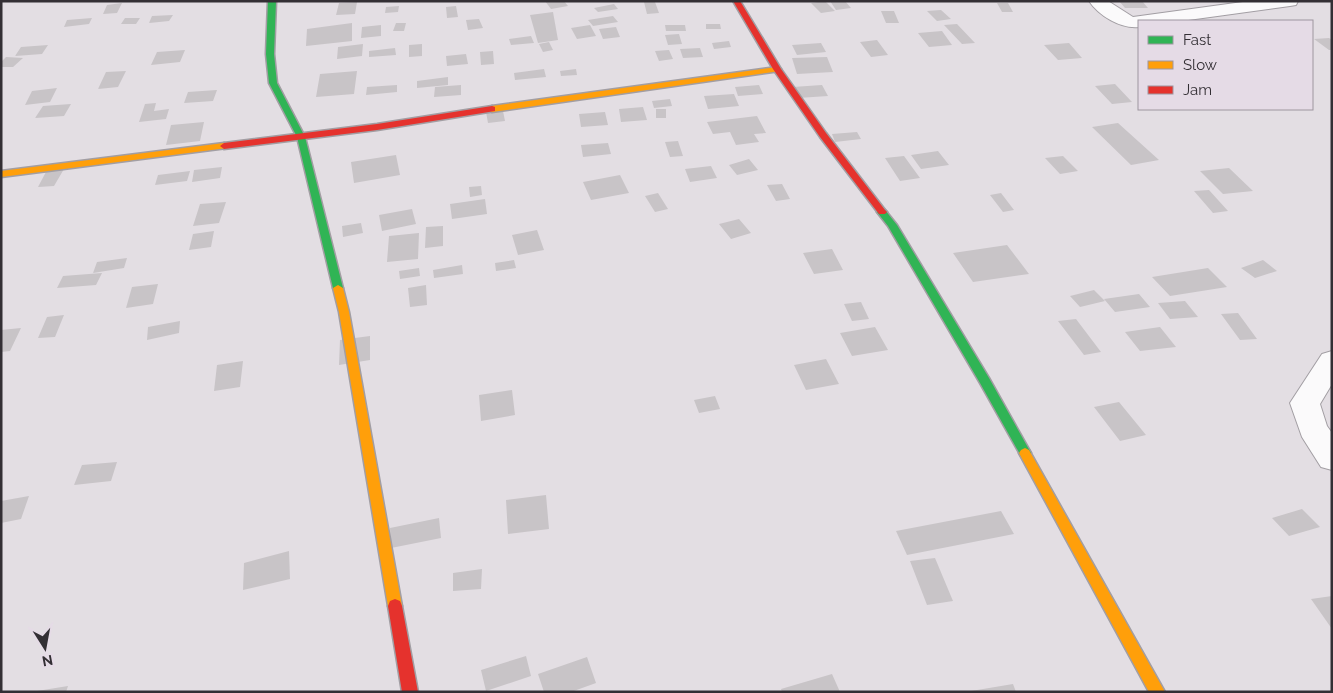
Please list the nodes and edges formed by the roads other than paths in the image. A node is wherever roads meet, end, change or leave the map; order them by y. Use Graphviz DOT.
graph roads {
  1 [pos="272,1"];
  2 [pos="736,1"];
  3 [pos="1097,1"];
  4 [pos="1290,1"];
  5 [pos="1151,20"];
  6 [pos="1138,22"];
  7 [pos="777,69"];
  8 [pos="301,137"];
  9 [pos="1,174"];
  10 [pos="1332,361"];
  11 [pos="1332,458"];
  12 [pos="410,692"];
  13 [pos="1157,692"];
  1 -- 8 [label="street"];
  2 -- 7 [label="street"];
  3 -- 6 [label="street"];
  4 -- 5 [label="street"];
  7 -- 8 [label="street"];
  7 -- 13 [label="street"];
  8 -- 9 [label="street"];
  8 -- 12 [label="street"];
  10 -- 11 [label="street"];
}
